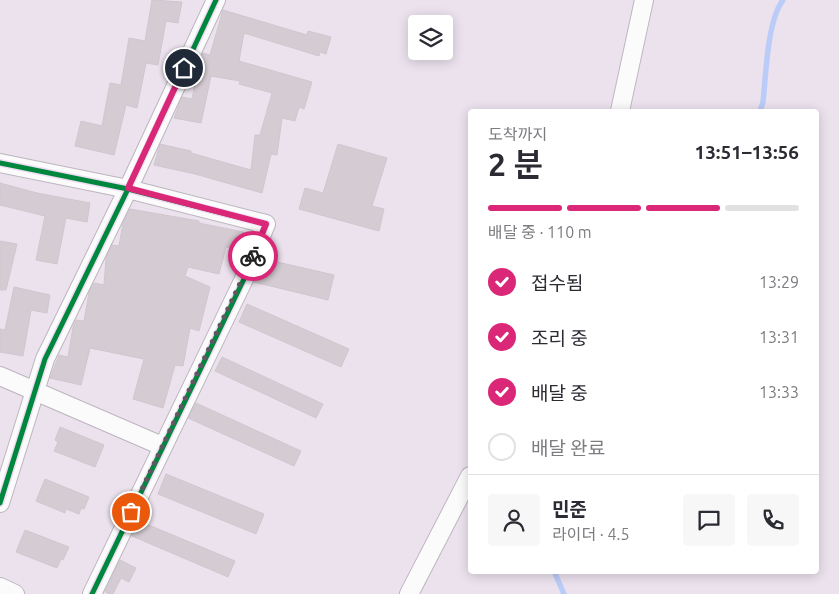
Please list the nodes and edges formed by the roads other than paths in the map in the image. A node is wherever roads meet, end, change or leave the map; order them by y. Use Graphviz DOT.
graph roads {
  1 [pos="216,0"];
  2 [pos="644,0"];
  3 [pos="620,109"];
  4 [pos="0,163"];
  5 [pos="128,188"];
  6 [pos="0,376"];
  7 [pos="34,391"];
  8 [pos="162,446"];
  9 [pos="468,480"];
  10 [pos="0,503"];
  11 [pos="0,587"];
  12 [pos="15,594"];
  13 [pos="92,594"];
  14 [pos="410,594"];
  1 -- 5 [label="street"];
  2 -- 3 [label="street"];
  4 -- 5 [label="street"];
  5 -- 7 [label="street"];
  5 -- 8 [label="street"];
  6 -- 7 [label="street"];
  7 -- 8 [label="street"];
  7 -- 10 [label="street"];
  8 -- 13 [label="street"];
  9 -- 14 [label="street"];
  11 -- 12 [label="street"];
}
